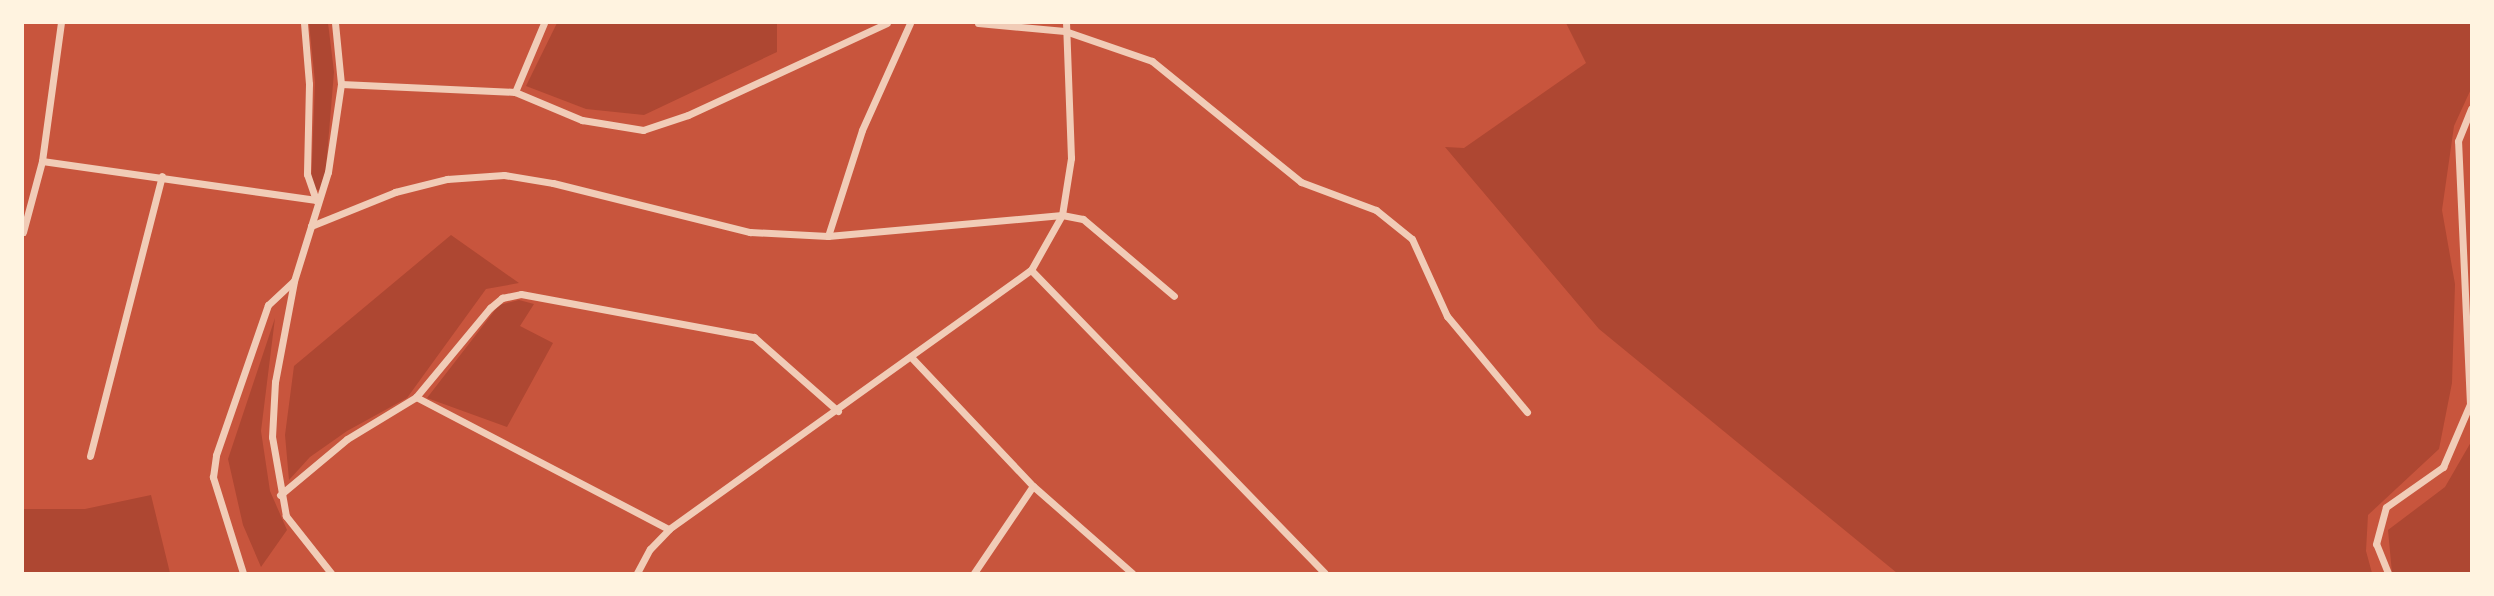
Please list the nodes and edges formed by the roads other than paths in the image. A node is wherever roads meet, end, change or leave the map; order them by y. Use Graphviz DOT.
graph roads {
  1 [pos="61,23"];
  2 [pos="304,23"];
  3 [pos="335,23"];
  4 [pos="544,23"];
  5 [pos="887,23"];
  6 [pos="910,23"];
  7 [pos="978,23"];
  8 [pos="874,24"];
  9 [pos="1065,27"];
  10 [pos="341,85"];
  11 [pos="515,92"];
  12 [pos="2471,109"];
  13 [pos="42,161"];
  14 [pos="162,176"];
  15 [pos="316,201"];
  16 [pos="1062,215"];
  17 [pos="311,226"];
  18 [pos="23,232"];
  19 [pos="828,236"];
  20 [pos="1031,270"];
  21 [pos="294,281"];
  22 [pos="1174,296"];
  23 [pos="911,357"];
  24 [pos="416,397"];
  25 [pos="838,411"];
  26 [pos="1527,412"];
  27 [pos="90,456"];
  28 [pos="1033,486"];
  29 [pos="280,495"];
  30 [pos="669,529"];
  31 [pos="243,573"];
  32 [pos="331,573"];
  33 [pos="637,573"];
  34 [pos="974,573"];
  35 [pos="1132,573"];
  36 [pos="1325,573"];
  37 [pos="2388,573"];
  1 -- 13 [label="street"];
  2 -- 15 [label="street"];
  3 -- 10 [label="street"];
  4 -- 11 [label="street"];
  5 -- 8 [label="street"];
  6 -- 19 [label="street"];
  7 -- 9 [label="street"];
  8 -- 11 [label="street"];
  9 -- 16 [label="street"];
  9 -- 26 [label="street"];
  10 -- 11 [label="street"];
  10 -- 15 [label="street"];
  12 -- 37 [label="street"];
  13 -- 14 [label="street"];
  13 -- 18 [label="street"];
  14 -- 15 [label="street"];
  14 -- 27 [label="street"];
  15 -- 17 [label="street"];
  16 -- 19 [label="street"];
  16 -- 20 [label="street"];
  16 -- 22 [label="street"];
  17 -- 19 [label="street"];
  17 -- 21 [label="street"];
  20 -- 23 [label="street"];
  20 -- 36 [label="street"];
  21 -- 29 [label="street"];
  21 -- 31 [label="street"];
  23 -- 25 [label="street"];
  23 -- 28 [label="street"];
  24 -- 25 [label="street"];
  24 -- 29 [label="street"];
  24 -- 30 [label="street"];
  25 -- 30 [label="street"];
  28 -- 34 [label="street"];
  28 -- 35 [label="street"];
  29 -- 32 [label="street"];
  30 -- 33 [label="street"];
}
